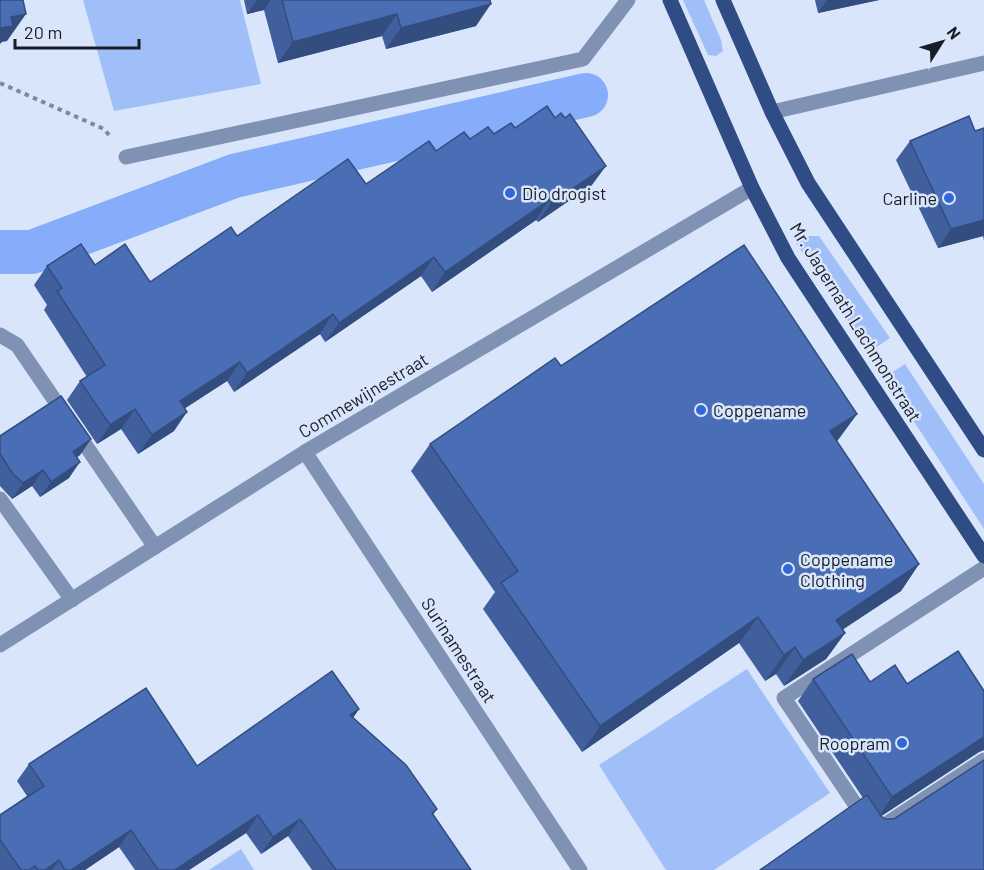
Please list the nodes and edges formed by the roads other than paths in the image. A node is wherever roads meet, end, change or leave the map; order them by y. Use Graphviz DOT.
graph roads {
  1 [pos="628,0"];
  2 [pos="670,0"];
  3 [pos="723,0"];
  4 [pos="984,63"];
  5 [pos="772,112"];
  6 [pos="126,157"];
  7 [pos="752,188"];
  8 [pos="0,335"];
  9 [pos="984,450"];
  10 [pos="305,452"];
  11 [pos="0,500"];
  12 [pos="155,547"];
  13 [pos="984,556"];
  14 [pos="984,568"];
  15 [pos="72,600"];
  16 [pos="0,645"];
  17 [pos="984,760"];
  18 [pos="580,870"];
  1 -- 6 [label="street"];
  2 -- 7 [label="main road, Mr. Jagernath Lachmonstraat"];
  3 -- 5 [label="main road, Mr. Jagernath Lachmonstraat"];
  4 -- 5 [label="street"];
  5 -- 9 [label="main road, Mr. Jagernath Lachmonstraat"];
  7 -- 10 [label="street, Commewijnestraat"];
  7 -- 13 [label="main road, Mr. Jagernath Lachmonstraat"];
  8 -- 12 [label="street"];
  10 -- 12 [label="street, Commewijnestraat"];
  10 -- 18 [label="street, Surinamestraat"];
  11 -- 15 [label="street"];
  12 -- 15 [label="street, Commewijnestraat"];
  14 -- 17 [label="street"];
  15 -- 16 [label="street, Commewijnestraat"];
}
